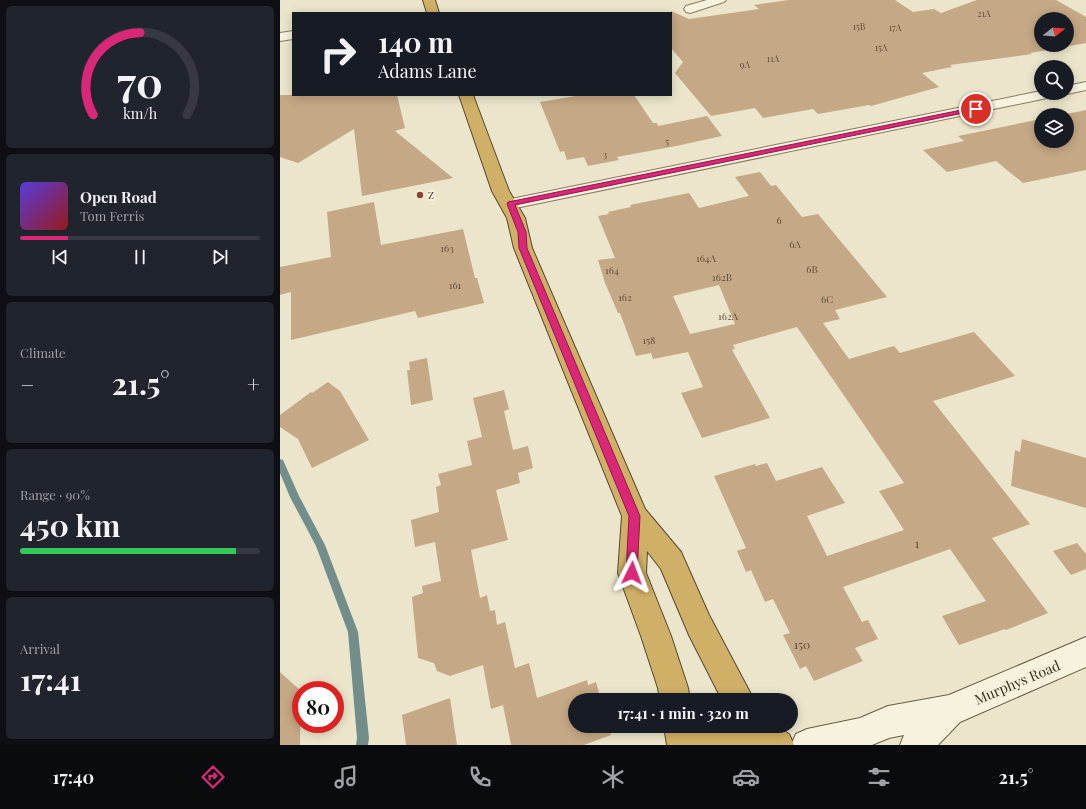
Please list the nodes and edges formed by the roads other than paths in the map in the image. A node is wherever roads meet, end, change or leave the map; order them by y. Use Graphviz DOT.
graph roads {
  1 [pos="429,0"];
  2 [pos="720,0"];
  3 [pos="690,9"];
  4 [pos="433,12"];
  5 [pos="292,35"];
  6 [pos="280,37"];
  7 [pos="1086,86"];
  8 [pos="1074,89"];
  9 [pos="466,96"];
  10 [pos="1034,97"];
  11 [pos="511,204"];
  12 [pos="635,516"];
  13 [pos="1086,652"];
  14 [pos="674,693"];
  15 [pos="735,693"];
  16 [pos="949,711"];
  17 [pos="681,733"];
  18 [pos="764,735"];
  19 [pos="683,745"];
  20 [pos="701,745"];
  21 [pos="807,745"];
  22 [pos="916,745"];
  1 -- 4 [label="highway"];
  2 -- 3 [label="street"];
  5 -- 6 [label="street"];
  7 -- 8 [label="street"];
  9 -- 11 [label="highway"];
  10 -- 11 [label="street"];
  11 -- 12 [label="highway"];
  12 -- 14 [label="highway"];
  12 -- 15 [label="highway"];
  13 -- 16 [label="street, Murphys Road"];
  16 -- 21 [label="street, Murphys Road"];
  16 -- 22 [label="street, Murphys Road"];
  17 -- 19 [label="highway"];
  18 -- 20 [label="highway"];
}
